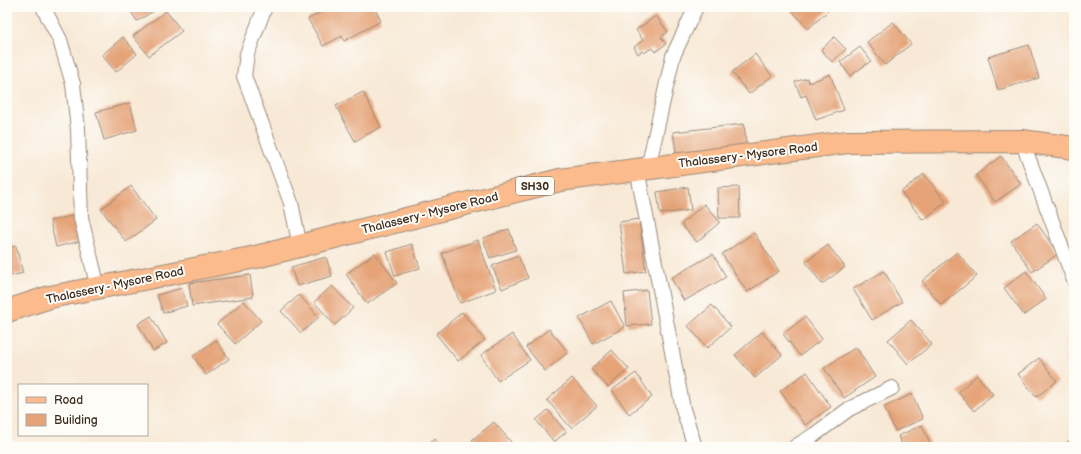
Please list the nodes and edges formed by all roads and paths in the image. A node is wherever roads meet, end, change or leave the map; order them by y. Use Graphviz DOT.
graph roads {
  1 [pos="43,7"];
  2 [pos="265,7"];
  3 [pos="696,7"];
  4 [pos="1022,141"];
  5 [pos="1074,148"];
  6 [pos="642,169"];
  7 [pos="300,246"];
  8 [pos="1074,280"];
  9 [pos="98,288"];
  10 [pos="7,311"];
  11 [pos="892,388"];
  12 [pos="695,447"];
  13 [pos="796,447"];
  1 -- 9 [label="street"];
  2 -- 7 [label="street"];
  3 -- 6 [label="street"];
  4 -- 5 [label="main road, Thalassery - Mysore Road / SH30"];
  4 -- 6 [label="main road, Thalassery - Mysore Road / SH30"];
  4 -- 8 [label="street"];
  6 -- 7 [label="main road, Thalassery - Mysore Road / SH30"];
  6 -- 12 [label="street"];
  7 -- 9 [label="main road, Thalassery - Mysore Road / SH30"];
  9 -- 10 [label="main road, Thalassery - Mysore Road / SH30"];
  11 -- 13 [label="street"];
}
